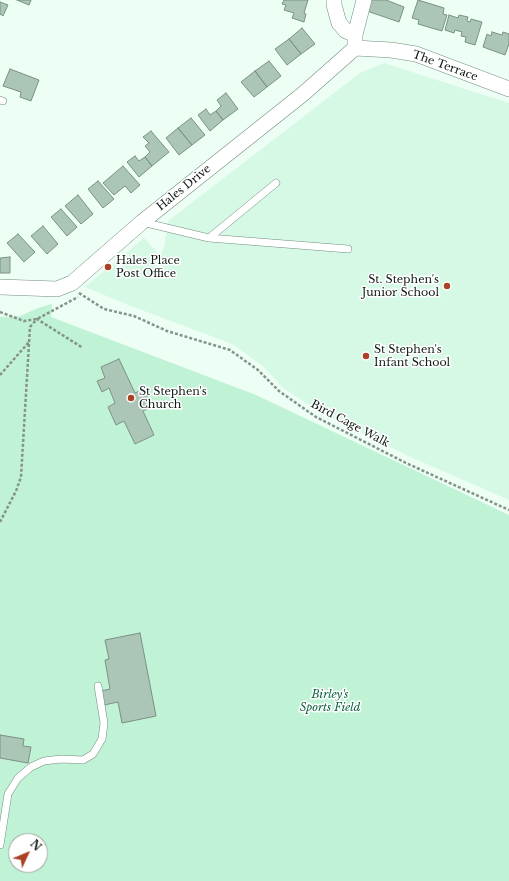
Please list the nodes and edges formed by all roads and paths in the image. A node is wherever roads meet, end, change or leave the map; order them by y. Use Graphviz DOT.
graph roads {
  1 [pos="334,0"];
  2 [pos="364,0"];
  3 [pos="355,41"];
  4 [pos="509,89"];
  5 [pos="276,183"];
  6 [pos="142,222"];
  7 [pos="209,238"];
  8 [pos="348,249"];
  9 [pos="0,287"];
  10 [pos="0,312"];
  11 [pos="37,319"];
  12 [pos="29,342"];
  13 [pos="83,348"];
  14 [pos="0,375"];
  15 [pos="509,510"];
  16 [pos="0,522"];
  17 [pos="98,686"];
  18 [pos="0,845"];
  1 -- 3 [label="street"];
  2 -- 3 [label="street"];
  3 -- 4 [label="street, The Terrace"];
  3 -- 6 [label="street, Hales Drive"];
  5 -- 7 [label="lane"];
  6 -- 7 [label="lane"];
  6 -- 9 [label="street, Hales Drive"];
  7 -- 8 [label="lane"];
  10 -- 11 [label="path"];
  11 -- 12 [label="path"];
  11 -- 13 [label="path"];
  11 -- 15 [label="path, Bird Cage Walk"];
  12 -- 14 [label="path"];
  12 -- 16 [label="path"];
  17 -- 18 [label="lane"];
}
